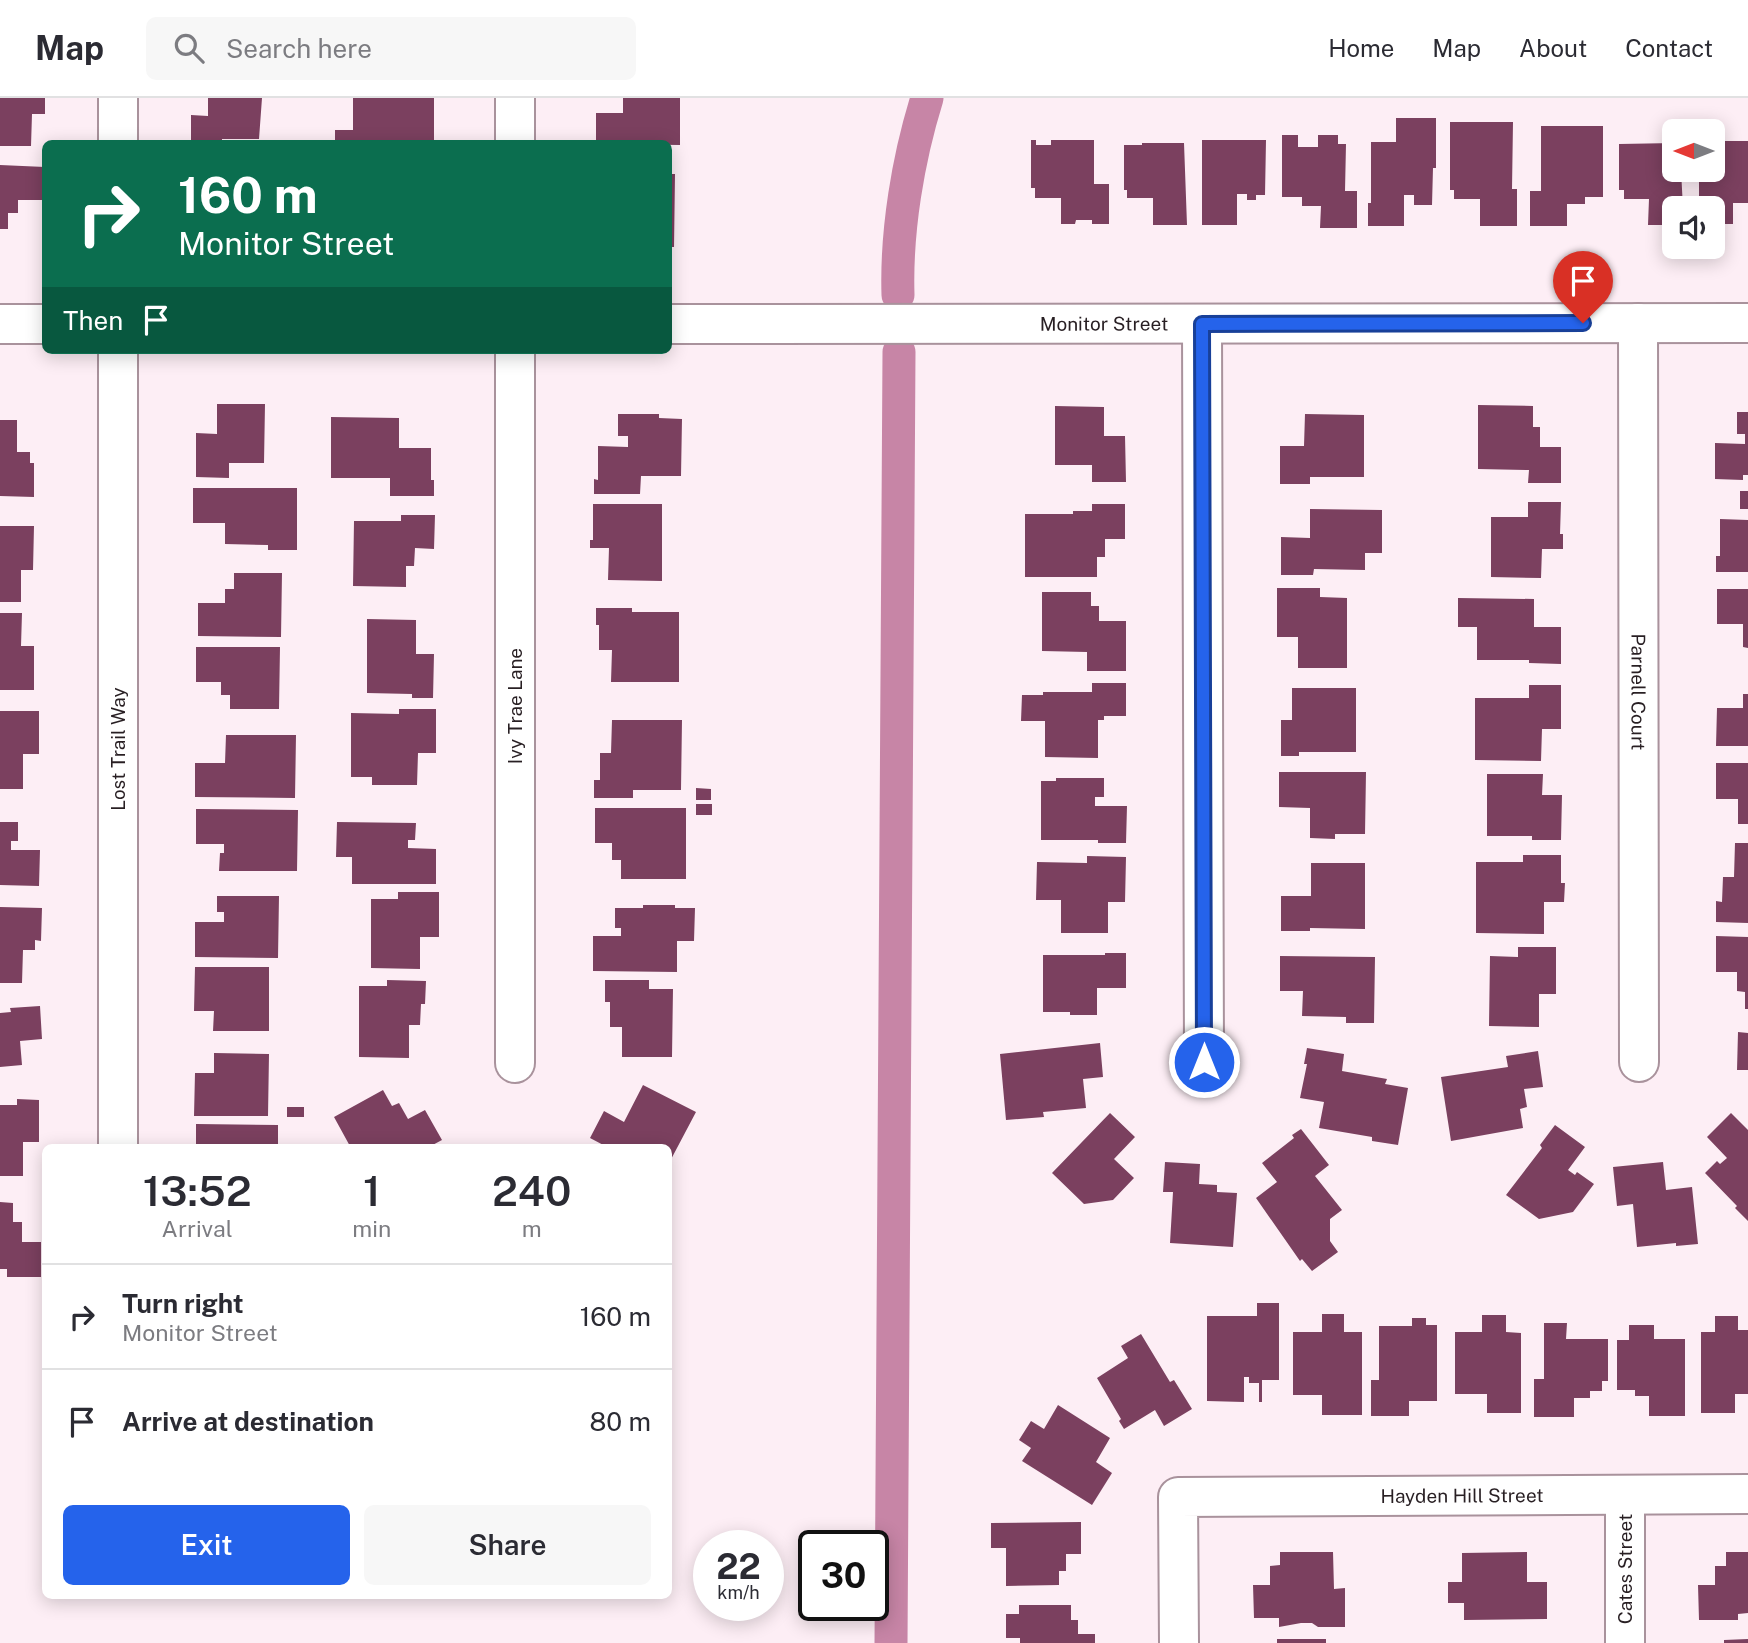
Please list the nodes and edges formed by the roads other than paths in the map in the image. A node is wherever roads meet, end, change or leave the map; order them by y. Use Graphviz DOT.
graph roads {
  1 [pos="118,98"];
  2 [pos="515,98"];
  3 [pos="118,140"];
  4 [pos="515,140"];
  5 [pos="1638,323"];
  6 [pos="1748,323"];
  7 [pos="0,324"];
  8 [pos="42,324"];
  9 [pos="672,324"];
  10 [pos="1202,324"];
  11 [pos="118,354"];
  12 [pos="515,354"];
  13 [pos="1204,1062"];
  14 [pos="1639,1062"];
  15 [pos="516,1063"];
  16 [pos="118,1144"];
  17 [pos="1748,1494"];
  18 [pos="1625,1495"];
  19 [pos="1179,1643"];
  20 [pos="1625,1643"];
  1 -- 3 [label="street"];
  2 -- 4 [label="street"];
  5 -- 6 [label="street, Monitor Street"];
  5 -- 10 [label="street, Monitor Street"];
  5 -- 14 [label="street, Parnell Court"];
  7 -- 8 [label="street"];
  9 -- 10 [label="street, Monitor Street"];
  10 -- 13 [label="street"];
  11 -- 16 [label="street, Lost Trail Way"];
  12 -- 15 [label="street, Ivy Trae Lane"];
  17 -- 18 [label="street, Hayden Hill Street"];
  18 -- 19 [label="street, Hayden Hill Street"];
  18 -- 20 [label="street, Cates Street"];
}
